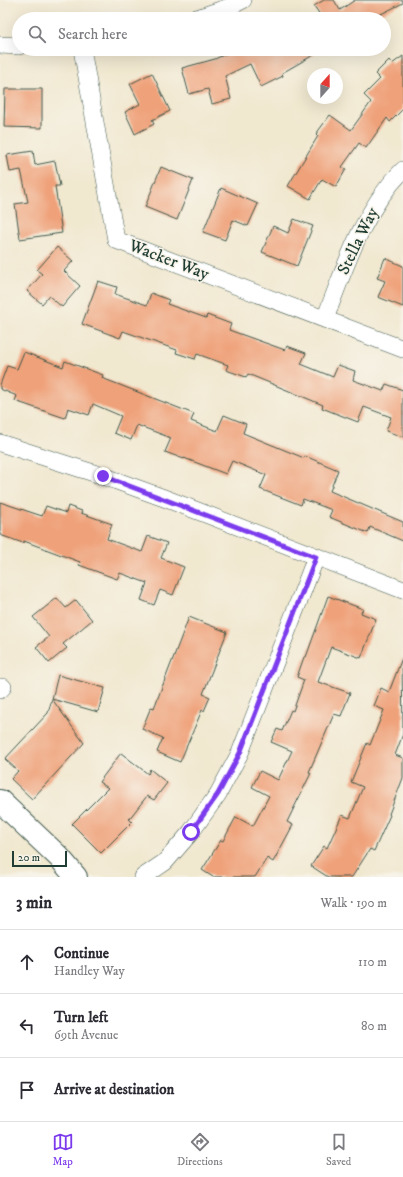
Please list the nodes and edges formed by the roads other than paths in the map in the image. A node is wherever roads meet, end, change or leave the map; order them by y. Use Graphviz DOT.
graph roads {
  1 [pos="243,0"];
  2 [pos="214,12"];
  3 [pos="0,45"];
  4 [pos="12,46"];
  5 [pos="83,56"];
  6 [pos="403,170"];
  7 [pos="325,319"];
  8 [pos="403,349"];
  9 [pos="0,444"];
  10 [pos="316,557"];
  11 [pos="403,590"];
  12 [pos="0,801"];
  13 [pos="76,877"];
  14 [pos="143,877"];
  1 -- 2 [label="street"];
  3 -- 4 [label="street"];
  5 -- 7 [label="street, Wacker Way"];
  6 -- 7 [label="street, Stella Way"];
  7 -- 8 [label="street, Wacker Way"];
  9 -- 10 [label="street"];
  10 -- 11 [label="street"];
  10 -- 14 [label="street"];
  12 -- 13 [label="street"];
}
